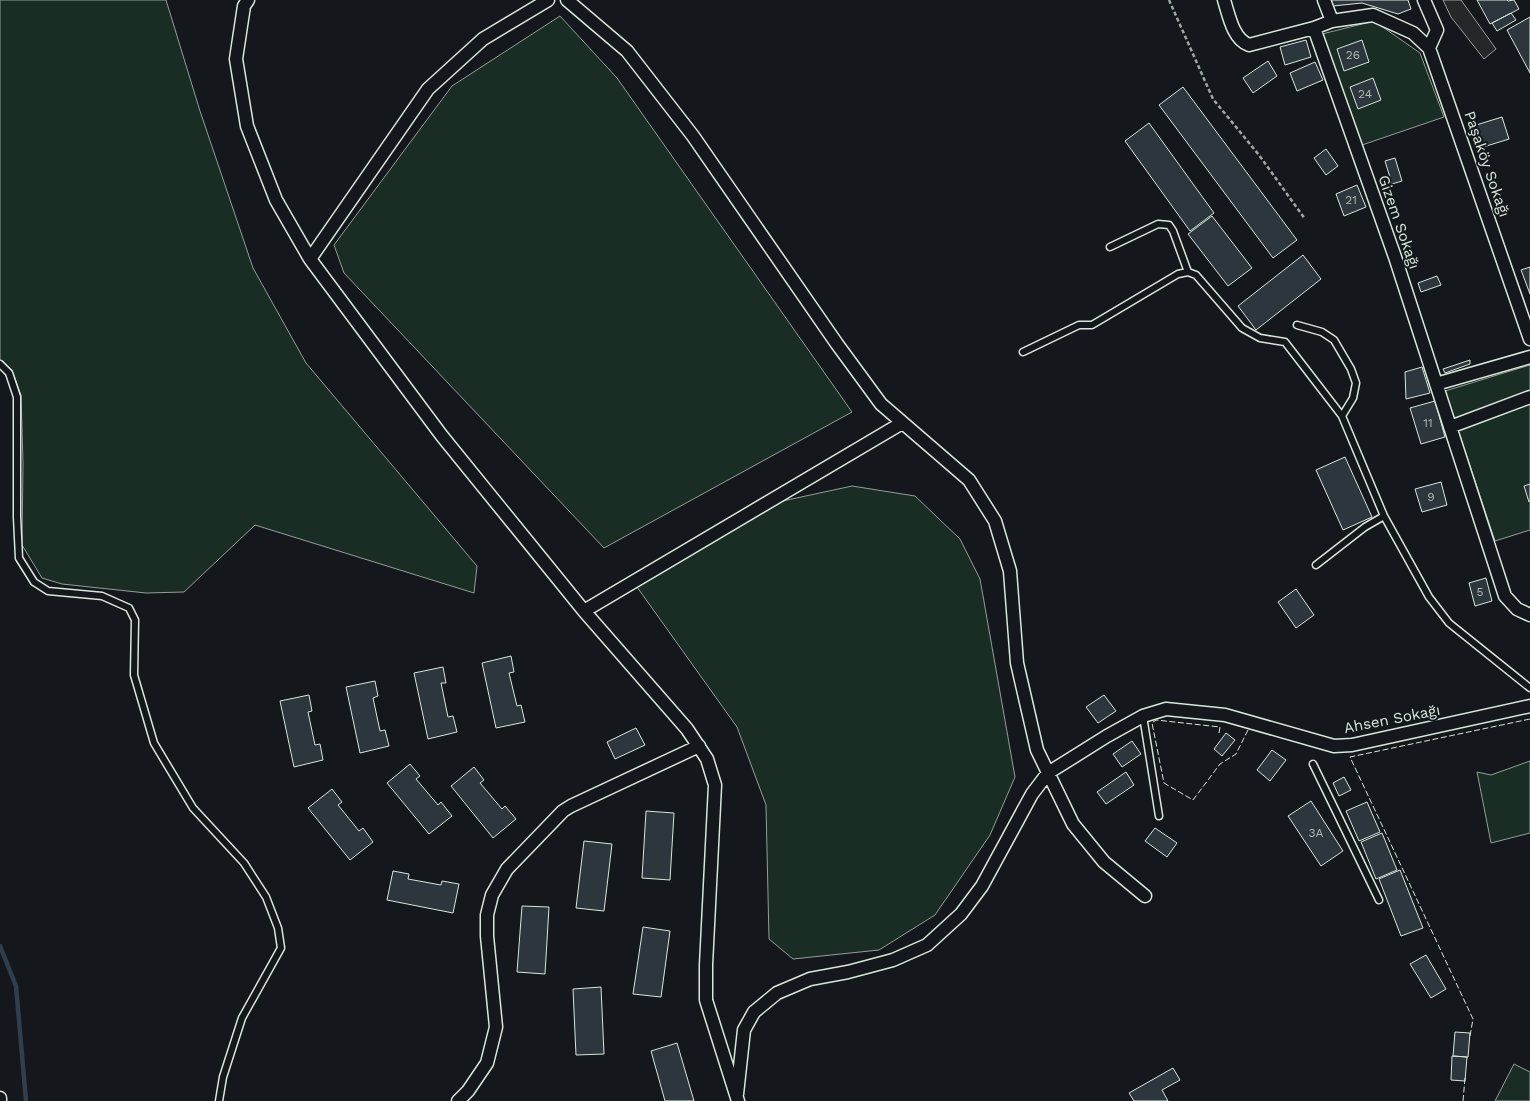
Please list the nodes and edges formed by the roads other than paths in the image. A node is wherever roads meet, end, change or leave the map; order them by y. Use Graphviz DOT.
graph roads {
  1 [pos="248,0"];
  2 [pos="548,0"];
  3 [pos="568,0"];
  4 [pos="1224,0"];
  5 [pos="1324,0"];
  6 [pos="1424,0"];
  7 [pos="1332,21"];
  8 [pos="1314,28"];
  9 [pos="1429,48"];
  10 [pos="1110,247"];
  11 [pos="310,259"];
  12 [pos="1188,272"];
  13 [pos="1297,325"];
  14 [pos="1530,340"];
  15 [pos="1023,352"];
  16 [pos="1530,357"];
  17 [pos="0,364"];
  18 [pos="1436,384"];
  19 [pos="1530,397"];
  20 [pos="1342,416"];
  21 [pos="902,423"];
  22 [pos="1450,428"];
  23 [pos="1384,516"];
  24 [pos="1316,565"];
  25 [pos="584,611"];
  26 [pos="1530,614"];
  27 [pos="1530,688"];
  28 [pos="1530,706"];
  29 [pos="1143,716"];
  30 [pos="699,746"];
  31 [pos="1313,764"];
  32 [pos="1048,773"];
  33 [pos="1159,816"];
  34 [pos="1145,896"];
  35 [pos="1379,900"];
  36 [pos="737,1100"];
  37 [pos="218,1101"];
  38 [pos="458,1101"];
  1 -- 11 [label="street"];
  2 -- 11 [label="street"];
  3 -- 21 [label="street"];
  4 -- 8 [label="street"];
  5 -- 7 [label="street"];
  6 -- 9 [label="street"];
  7 -- 8 [label="street"];
  7 -- 9 [label="street"];
  8 -- 18 [label="street, Gizem Sokağı"];
  9 -- 14 [label="street, Paşaköy Sokağı"];
  10 -- 12 [label="lane"];
  11 -- 25 [label="street"];
  12 -- 15 [label="lane"];
  12 -- 20 [label="lane"];
  13 -- 20 [label="lane"];
  16 -- 18 [label="street"];
  17 -- 37 [label="lane"];
  18 -- 22 [label="street, Gizem Sokağı"];
  19 -- 22 [label="street"];
  20 -- 23 [label="lane"];
  21 -- 25 [label="street"];
  21 -- 32 [label="street"];
  22 -- 26 [label="street, Gizem Sokağı"];
  23 -- 24 [label="lane"];
  23 -- 27 [label="lane"];
  25 -- 30 [label="street"];
  28 -- 29 [label="street, Ahsen Sokağı"];
  29 -- 32 [label="street, Ahsen Sokağı"];
  29 -- 33 [label="lane"];
  30 -- 36 [label="street"];
  30 -- 38 [label="street"];
  31 -- 35 [label="lane"];
  32 -- 34 [label="street"];
  32 -- 36 [label="street"];
}
